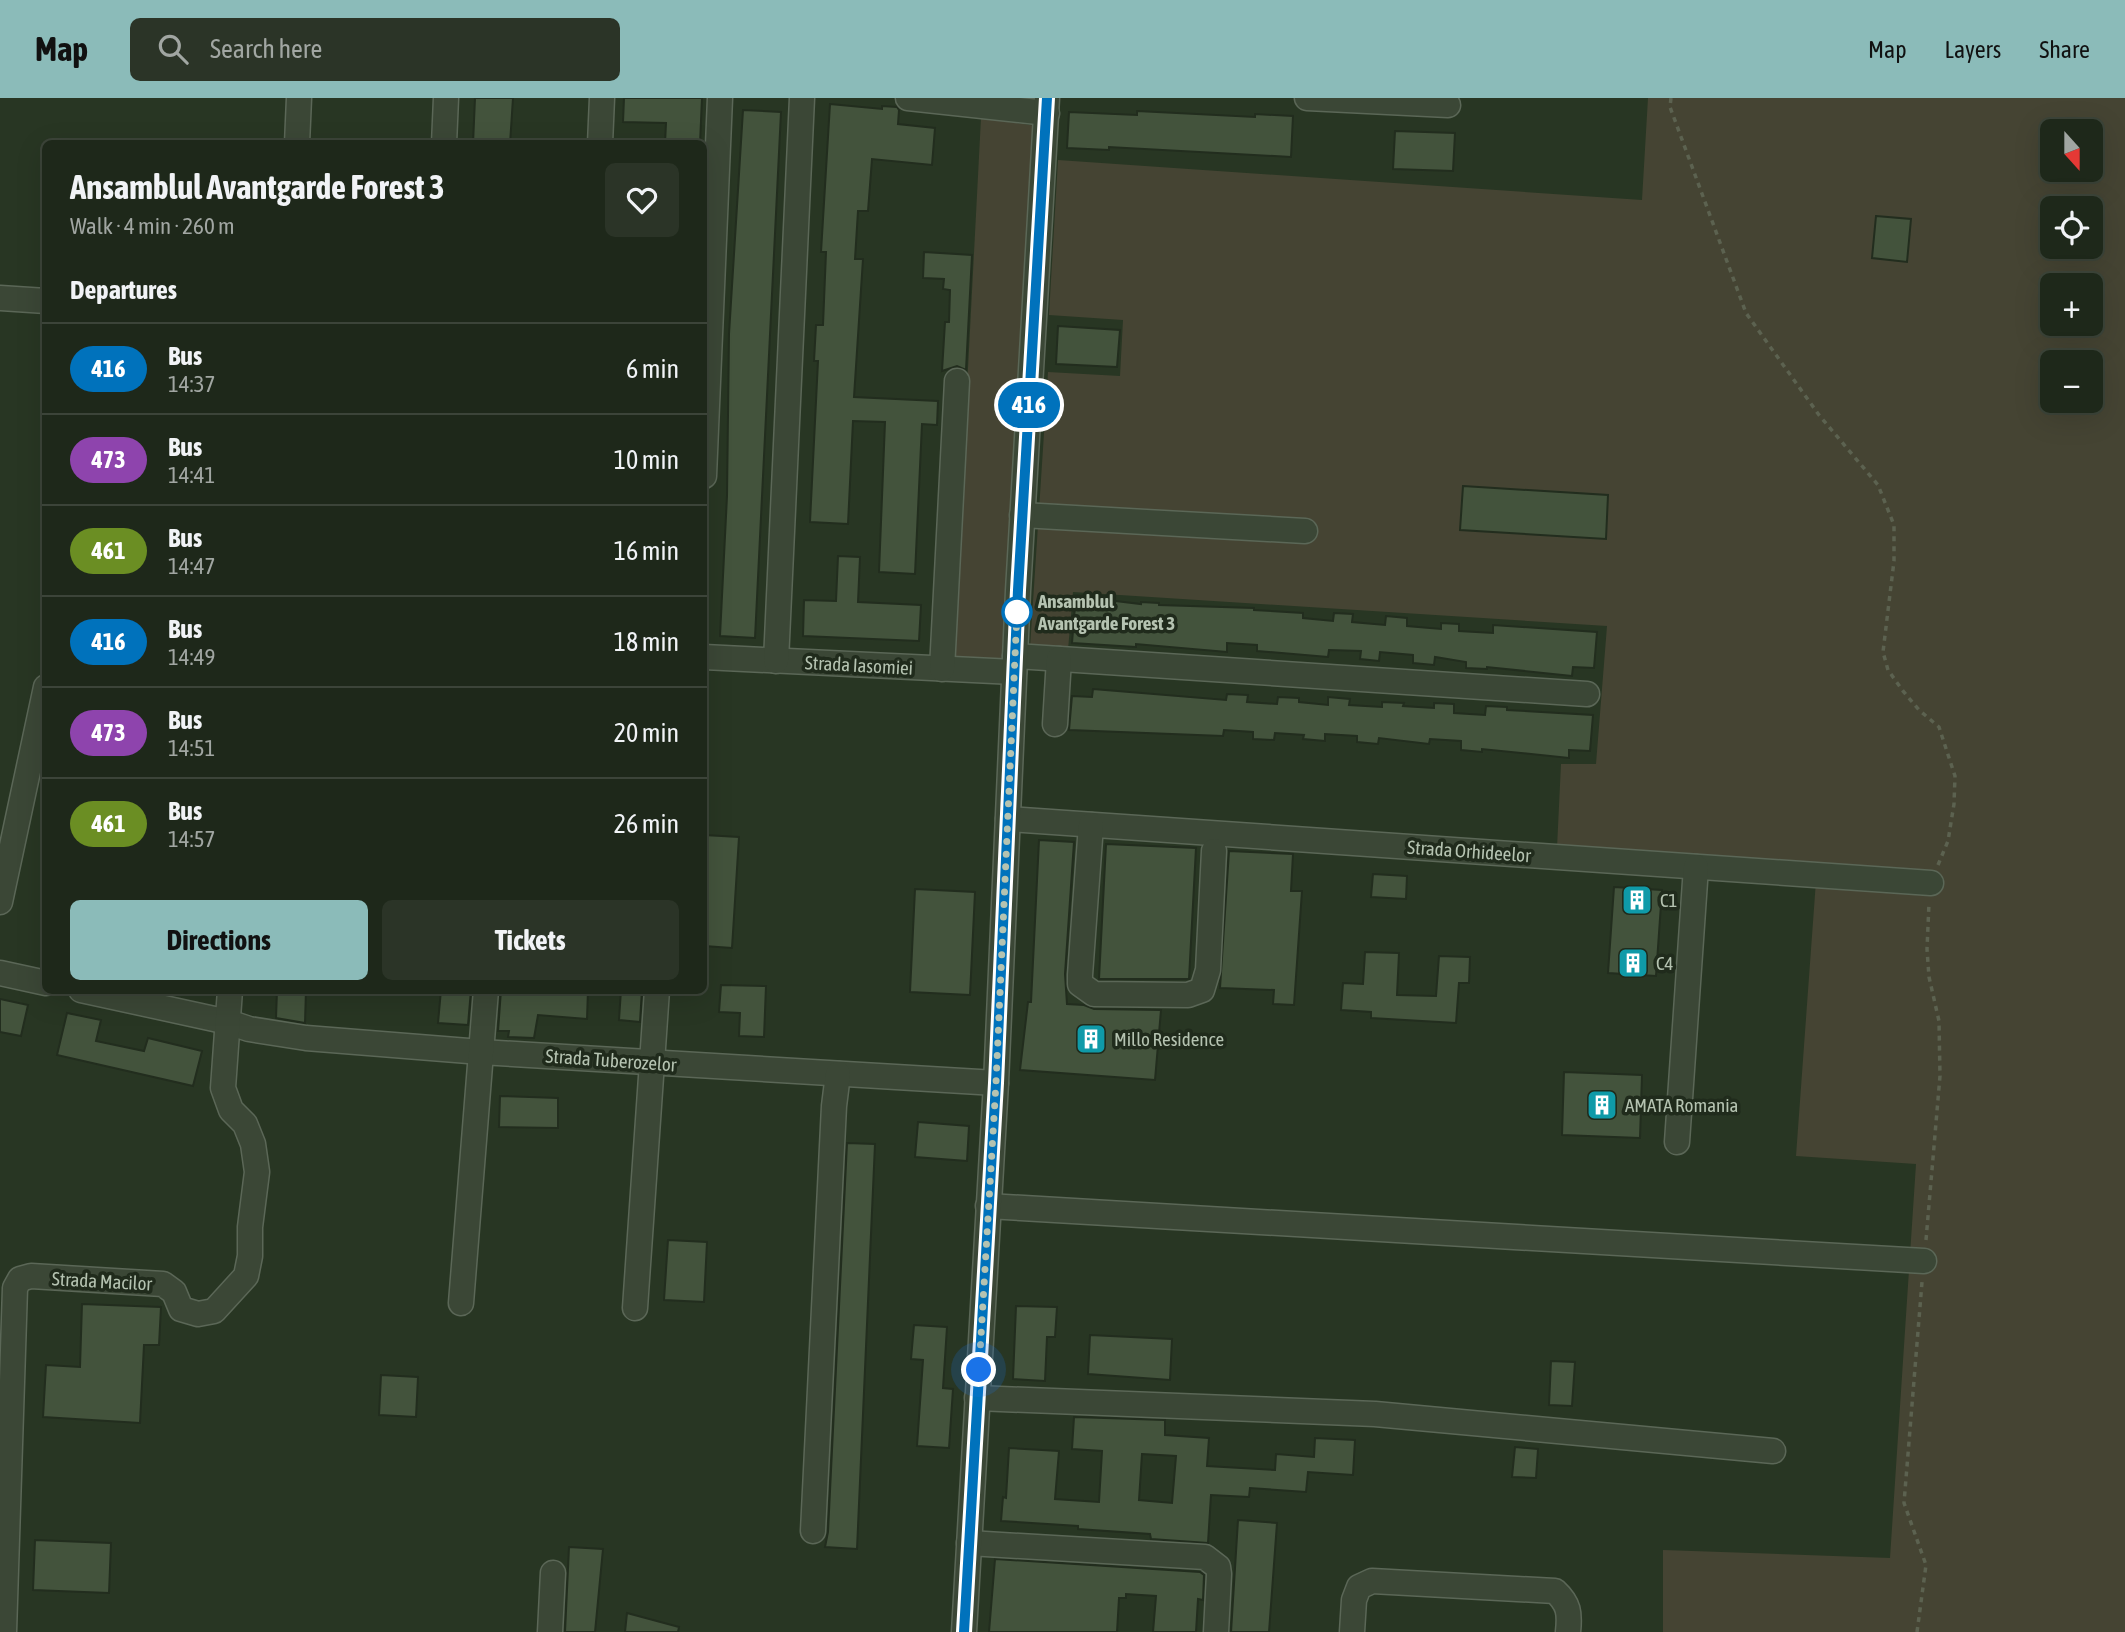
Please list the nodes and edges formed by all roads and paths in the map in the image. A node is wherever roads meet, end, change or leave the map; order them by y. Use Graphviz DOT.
graph roads {
  1 [pos="299,98"];
  2 [pos="314,98"];
  3 [pos="446,98"];
  4 [pos="602,98"];
  5 [pos="720,98"];
  6 [pos="802,98"];
  7 [pos="908,98"];
  8 [pos="1307,98"];
  9 [pos="1671,98"];
  10 [pos="1448,105"];
  11 [pos="1047,106"];
  12 [pos="297,140"];
  13 [pos="313,140"];
  14 [pos="444,140"];
  15 [pos="600,140"];
  16 [pos="0,298"];
  17 [pos="42,301"];
  18 [pos="957,381"];
  19 [pos="707,405"];
  20 [pos="1022,515"];
  21 [pos="1305,531"];
  22 [pos="707,657"];
  23 [pos="1059,659"];
  24 [pos="776,661"];
  25 [pos="1014,664"];
  26 [pos="942,669"];
  27 [pos="1587,694"];
  28 [pos="42,706"];
  29 [pos="1055,724"];
  30 [pos="1008,819"];
  31 [pos="1091,825"];
  32 [pos="1214,851"];
  33 [pos="1696,867"];
  34 [pos="1931,883"];
  35 [pos="0,902"];
  36 [pos="0,973"];
  37 [pos="42,982"];
  38 [pos="99,994"];
  39 [pos="230,994"];
  40 [pos="486,994"];
  41 [pos="657,994"];
  42 [pos="228,1022"];
  43 [pos="481,1052"];
  44 [pos="652,1063"];
  45 [pos="838,1074"];
  46 [pos="996,1083"];
  47 [pos="1676,1142"];
  48 [pos="988,1206"];
  49 [pos="1924,1261"];
  50 [pos="461,1303"];
  51 [pos="635,1308"];
  52 [pos="977,1398"];
  53 [pos="1773,1451"];
  54 [pos="813,1531"];
  55 [pos="969,1543"];
  56 [pos="554,1573"];
  57 [pos="4,1632"];
  58 [pos="550,1632"];
  59 [pos="964,1632"];
  60 [pos="1216,1632"];
  61 [pos="1352,1632"];
  62 [pos="1568,1632"];
  1 -- 12 [label="street"];
  2 -- 13 [label="street"];
  3 -- 14 [label="street"];
  4 -- 15 [label="street"];
  5 -- 19 [label="street"];
  6 -- 24 [label="street"];
  7 -- 11 [label="street"];
  8 -- 10 [label="street"];
  9 -- 34 [label="path"];
  11 -- 20 [label="street"];
  16 -- 17 [label="street"];
  18 -- 26 [label="street"];
  20 -- 21 [label="street"];
  20 -- 25 [label="street"];
  22 -- 24 [label="street, Strada Iasomiei"];
  23 -- 25 [label="street, Strada Iasomiei"];
  23 -- 27 [label="street, Strada Iasomiei"];
  23 -- 29 [label="street"];
  24 -- 26 [label="street, Strada Iasomiei"];
  25 -- 26 [label="street, Strada Iasomiei"];
  25 -- 30 [label="street"];
  28 -- 35 [label="street"];
  30 -- 31 [label="street, Strada Orhideelor"];
  30 -- 46 [label="street"];
  31 -- 32 [label="street"];
  31 -- 33 [label="street, Strada Orhideelor"];
  33 -- 34 [label="street, Strada Orhideelor"];
  33 -- 47 [label="street"];
  36 -- 37 [label="street"];
  38 -- 42 [label="street, Strada Tuberozelor"];
  39 -- 42 [label="street"];
  40 -- 43 [label="street"];
  41 -- 44 [label="street"];
  42 -- 43 [label="street, Strada Tuberozelor"];
  42 -- 57 [label="street, Strada Macilor"];
  43 -- 44 [label="street, Strada Tuberozelor"];
  43 -- 50 [label="street"];
  44 -- 45 [label="street, Strada Tuberozelor"];
  44 -- 51 [label="street"];
  45 -- 46 [label="street, Strada Tuberozelor"];
  45 -- 54 [label="street"];
  46 -- 48 [label="street"];
  48 -- 49 [label="street"];
  48 -- 52 [label="street"];
  52 -- 53 [label="street"];
  52 -- 55 [label="street"];
  55 -- 59 [label="street"];
  55 -- 60 [label="street"];
  56 -- 58 [label="street"];
  61 -- 62 [label="street"];
}
